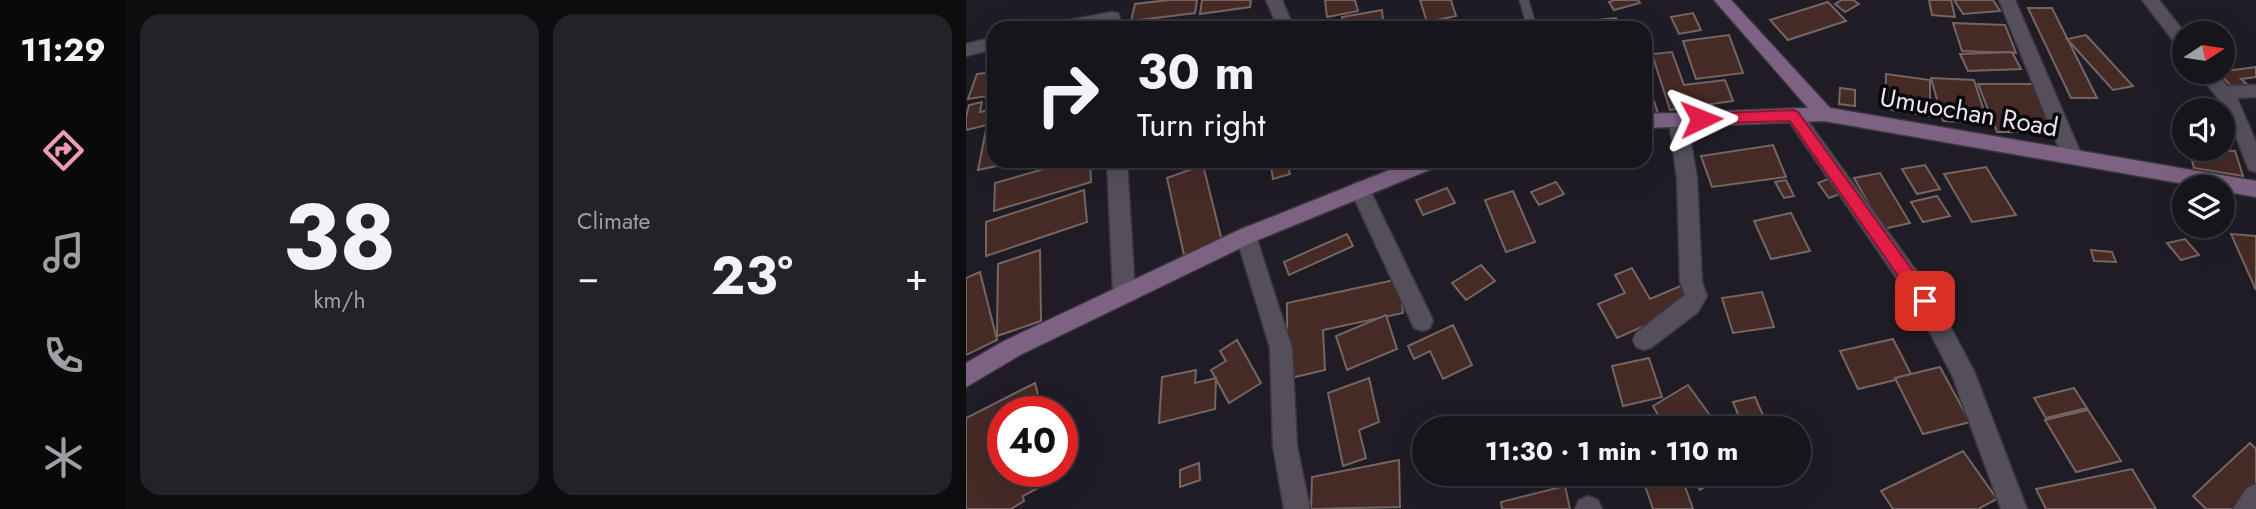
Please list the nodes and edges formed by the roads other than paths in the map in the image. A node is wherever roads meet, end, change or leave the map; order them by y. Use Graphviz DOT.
graph roads {
  1 [pos="1121,0"];
  2 [pos="1274,0"];
  3 [pos="1524,0"];
  4 [pos="1721,0"];
  5 [pos="2007,0"];
  6 [pos="2150,0"];
  7 [pos="1111,21"];
  8 [pos="1283,21"];
  9 [pos="1530,21"];
  10 [pos="2172,28"];
  11 [pos="987,45"];
  12 [pos="966,50"];
  13 [pos="2217,84"];
  14 [pos="2256,91"];
  15 [pos="2224,92"];
  16 [pos="1824,114"];
  17 [pos="1794,115"];
  18 [pos="1678,120"];
  19 [pos="1652,121"];
  20 [pos="2072,156"];
  21 [pos="2256,165"];
  22 [pos="1118,168"];
  23 [pos="1400,168"];
  24 [pos="1360,189"];
  25 [pos="2256,189"];
  26 [pos="1246,236"];
  27 [pos="1124,293"];
  28 [pos="1422,321"];
  29 [pos="1644,340"];
  30 [pos="966,376"];
  31 [pos="2256,498"];
  32 [pos="1297,509"];
  33 [pos="2014,509"];
  34 [pos="2246,509"];
  1 -- 7 [label="street"];
  2 -- 8 [label="street"];
  3 -- 9 [label="lane"];
  4 -- 16 [label="street"];
  5 -- 20 [label="street"];
  6 -- 10 [label="street"];
  11 -- 12 [label="street"];
  13 -- 15 [label="street"];
  14 -- 15 [label="street"];
  15 -- 21 [label="street"];
  16 -- 17 [label="street, Umuochan Road"];
  16 -- 20 [label="street, Umuochan Road"];
  17 -- 18 [label="street, Umuochan Road"];
  17 -- 33 [label="street"];
  18 -- 19 [label="street, Umuochan Road"];
  18 -- 29 [label="street"];
  20 -- 25 [label="street, Umuochan Road"];
  22 -- 27 [label="street"];
  23 -- 24 [label="street"];
  24 -- 26 [label="street"];
  24 -- 28 [label="street"];
  26 -- 27 [label="street"];
  26 -- 32 [label="street"];
  27 -- 30 [label="street"];
  31 -- 34 [label="street"];
}
